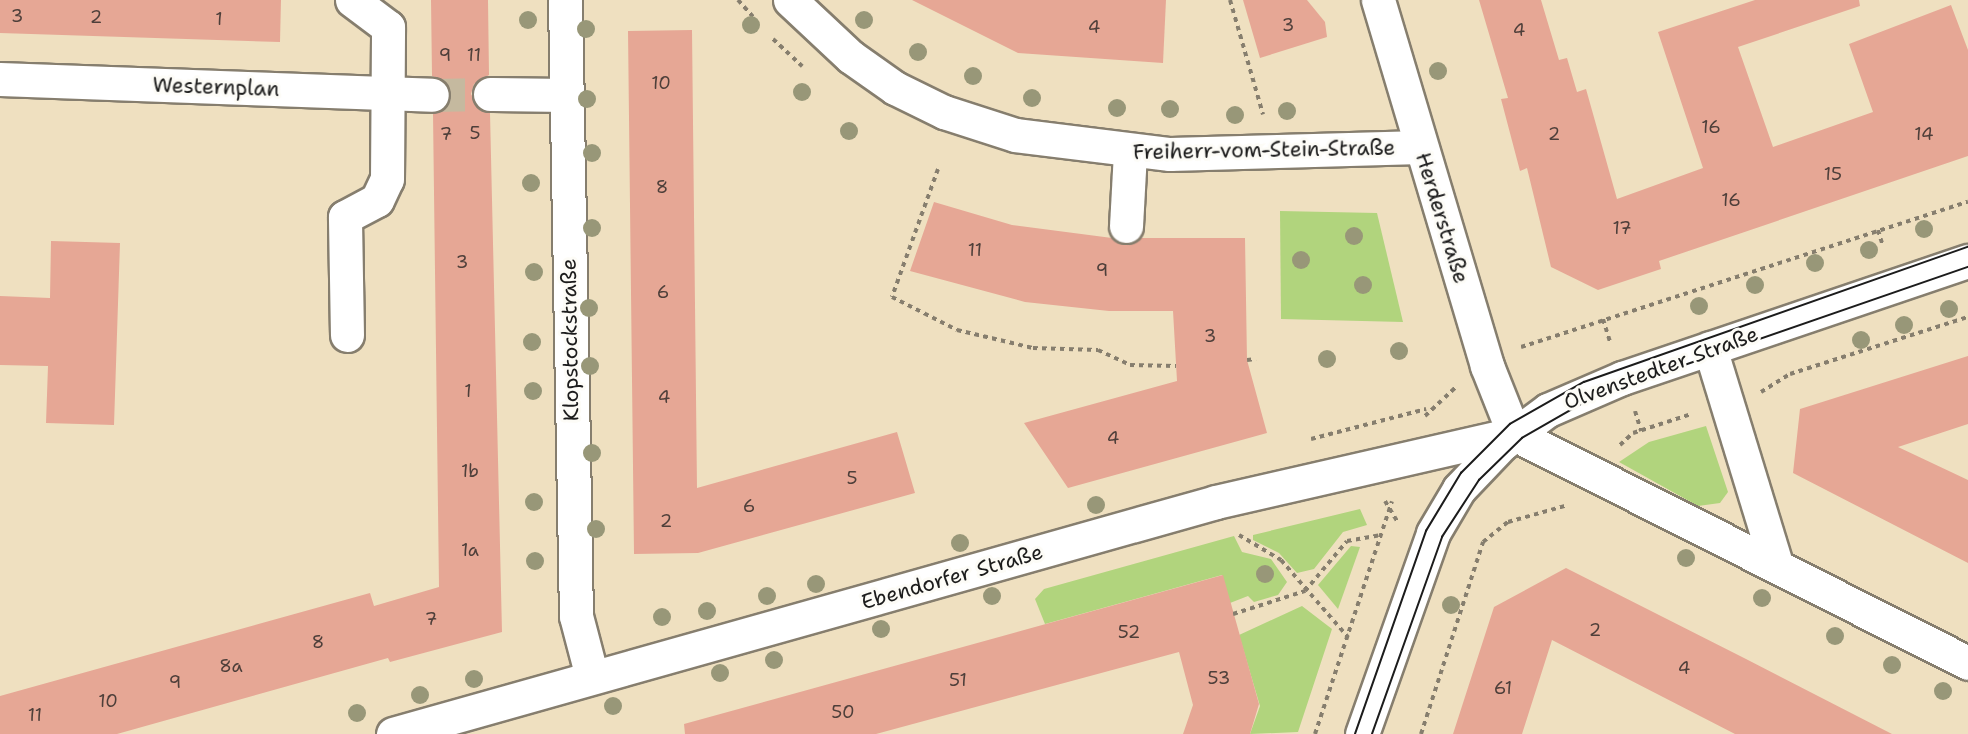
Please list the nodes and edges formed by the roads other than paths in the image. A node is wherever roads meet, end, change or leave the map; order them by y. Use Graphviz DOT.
graph roads {
  1 [pos="352,0"];
  2 [pos="565,0"];
  3 [pos="790,0"];
  4 [pos="1378,0"];
  5 [pos="0,79"];
  6 [pos="388,93"];
  7 [pos="490,94"];
  8 [pos="566,94"];
  9 [pos="432,95"];
  10 [pos="1421,147"];
  11 [pos="1130,153"];
  12 [pos="1126,226"];
  13 [pos="1968,261"];
  14 [pos="347,335"];
  15 [pos="1710,348"];
  16 [pos="1514,434"];
  17 [pos="1775,561"];
  18 [pos="1968,663"];
  19 [pos="592,677"];
  20 [pos="393,734"];
  21 [pos="1362,734"];
  1 -- 6 [label="street"];
  2 -- 8 [label="street, Klopstockstraße"];
  3 -- 11 [label="street, Freiherr-vom-Stein-Straße"];
  4 -- 10 [label="street, Herderstraße"];
  5 -- 6 [label="street, Westernplan"];
  6 -- 9 [label="street, Westernplan"];
  6 -- 14 [label="street"];
  7 -- 8 [label="street"];
  8 -- 19 [label="street, Klopstockstraße"];
  10 -- 11 [label="street, Freiherr-vom-Stein-Straße"];
  10 -- 16 [label="street, Herderstraße"];
  11 -- 12 [label="street"];
  13 -- 15 [label="street, Olvenstedter Straße"];
  15 -- 16 [label="street, Olvenstedter Straße"];
  15 -- 17 [label="street"];
  16 -- 17 [label="street"];
  16 -- 19 [label="street, Ebendorfer Straße"];
  16 -- 21 [label="street, Olvenstedter Straße"];
  17 -- 18 [label="street"];
  19 -- 20 [label="street, Ebendorfer Straße"];
}
